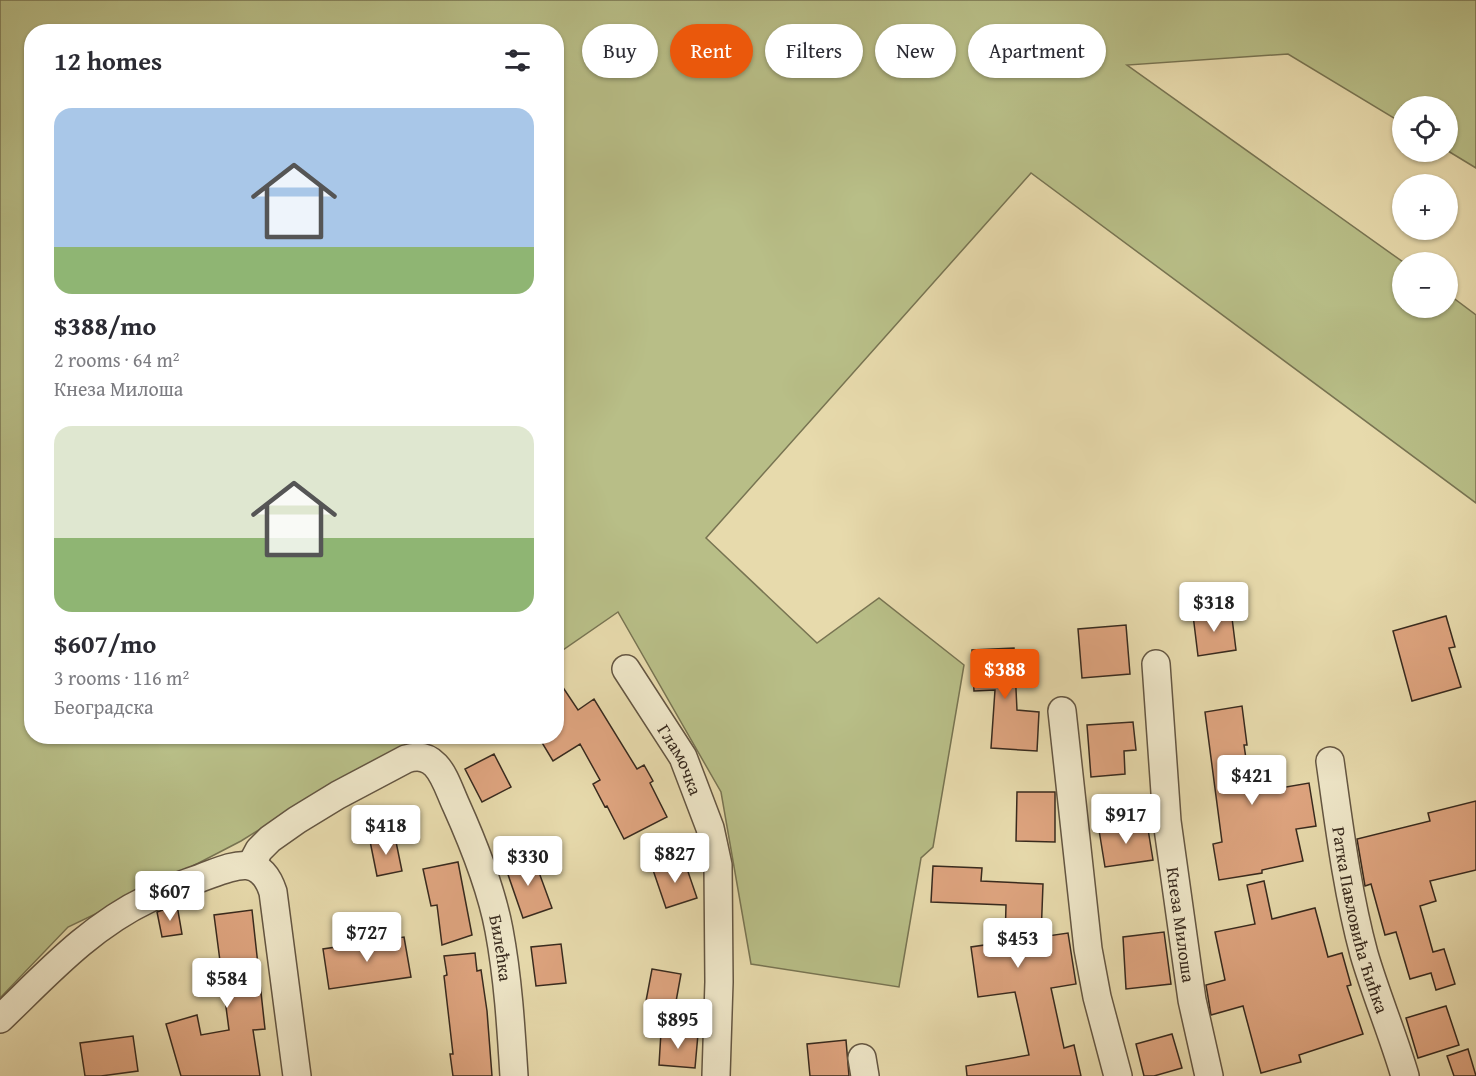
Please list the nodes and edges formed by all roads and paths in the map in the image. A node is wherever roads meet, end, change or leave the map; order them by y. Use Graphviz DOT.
graph roads {
  1 [pos="1156,664"];
  2 [pos="626,669"];
  3 [pos="1062,711"];
  4 [pos="1329,760"];
  5 [pos="251,865"];
  6 [pos="0,1019"];
  7 [pos="297,1076"];
  8 [pos="514,1076"];
  9 [pos="716,1076"];
  10 [pos="1118,1076"];
  11 [pos="1209,1076"];
  12 [pos="1405,1076"];
  1 -- 11 [label="street, Кнеза Милоша"];
  2 -- 9 [label="street, Гламочка"];
  3 -- 10 [label="street"];
  4 -- 12 [label="street, Ратка Павловића Ћићка"];
  5 -- 6 [label="street"];
  5 -- 7 [label="street"];
  5 -- 8 [label="street, Билећка"];
}
